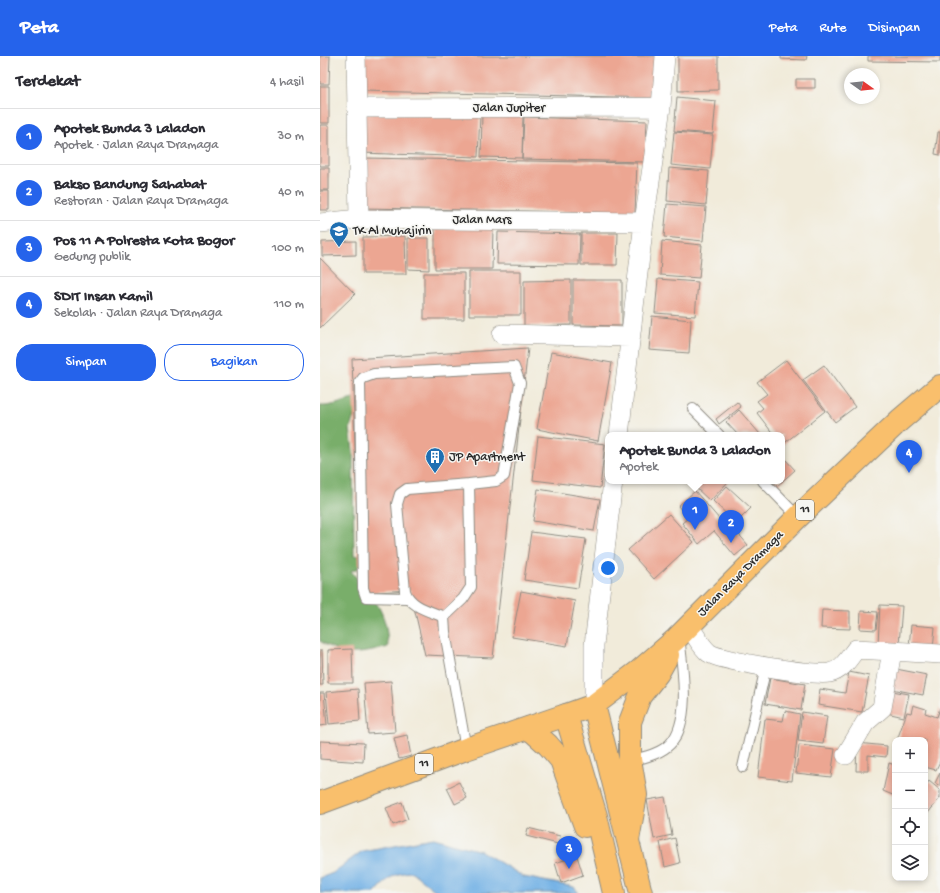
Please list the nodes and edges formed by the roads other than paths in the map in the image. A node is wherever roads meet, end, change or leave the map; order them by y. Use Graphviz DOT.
graph roads {
  1 [pos="356,56"];
  2 [pos="665,56"];
  3 [pos="661,107"];
  4 [pos="357,108"];
  5 [pos="359,220"];
  6 [pos="644,222"];
  7 [pos="320,223"];
  8 [pos="502,334"];
  9 [pos="630,337"];
  10 [pos="940,386"];
  11 [pos="693,409"];
  12 [pos="619,432"];
  13 [pos="716,432"];
  14 [pos="470,484"];
  15 [pos="613,484"];
  16 [pos="766,484"];
  17 [pos="798,517"];
  18 [pos="407,598"];
  19 [pos="444,617"];
  20 [pos="681,634"];
  21 [pos="892,651"];
  22 [pos="940,654"];
  23 [pos="766,667"];
  24 [pos="594,705"];
  25 [pos="566,715"];
  26 [pos="529,728"];
  27 [pos="466,749"];
  28 [pos="846,755"];
  29 [pos="631,761"];
  30 [pos="743,767"];
  31 [pos="320,803"];
  32 [pos="628,840"];
  33 [pos="612,885"];
  34 [pos="641,893"];
  1 -- 4 [label="street"];
  2 -- 3 [label="street"];
  3 -- 4 [label="street, Jalan Jupiter"];
  3 -- 6 [label="street"];
  4 -- 5 [label="street"];
  5 -- 6 [label="street, Jalan Mars"];
  5 -- 7 [label="street, Jalan Mars"];
  6 -- 9 [label="street"];
  8 -- 9 [label="street"];
  9 -- 12 [label="street"];
  10 -- 17 [label="main road, Jalan Raya Dramaga / 11"];
  11 -- 13 [label="lane"];
  14 -- 18 [label="lane"];
  14 -- 18 [label="lane"];
  14 -- 19 [label="lane"];
  15 -- 24 [label="street"];
  16 -- 17 [label="lane"];
  17 -- 20 [label="main road, Jalan Raya Dramaga / 11"];
  18 -- 19 [label="lane"];
  19 -- 27 [label="lane"];
  20 -- 23 [label="street"];
  20 -- 24 [label="main road, Jalan Raya Dramaga / 11"];
  20 -- 29 [label="main road"];
  20 -- 29 [label="lane"];
  21 -- 22 [label="street"];
  21 -- 23 [label="street"];
  21 -- 28 [label="street"];
  23 -- 30 [label="lane"];
  24 -- 25 [label="main road, Jalan Raya Dramaga / 11"];
  24 -- 32 [label="main road"];
  25 -- 26 [label="main road, 11"];
  25 -- 33 [label="main road"];
  26 -- 27 [label="main road, 11"];
  26 -- 33 [label="main road"];
  27 -- 31 [label="main road, 11"];
  29 -- 32 [label="main road"];
  32 -- 34 [label="main road"];
}
